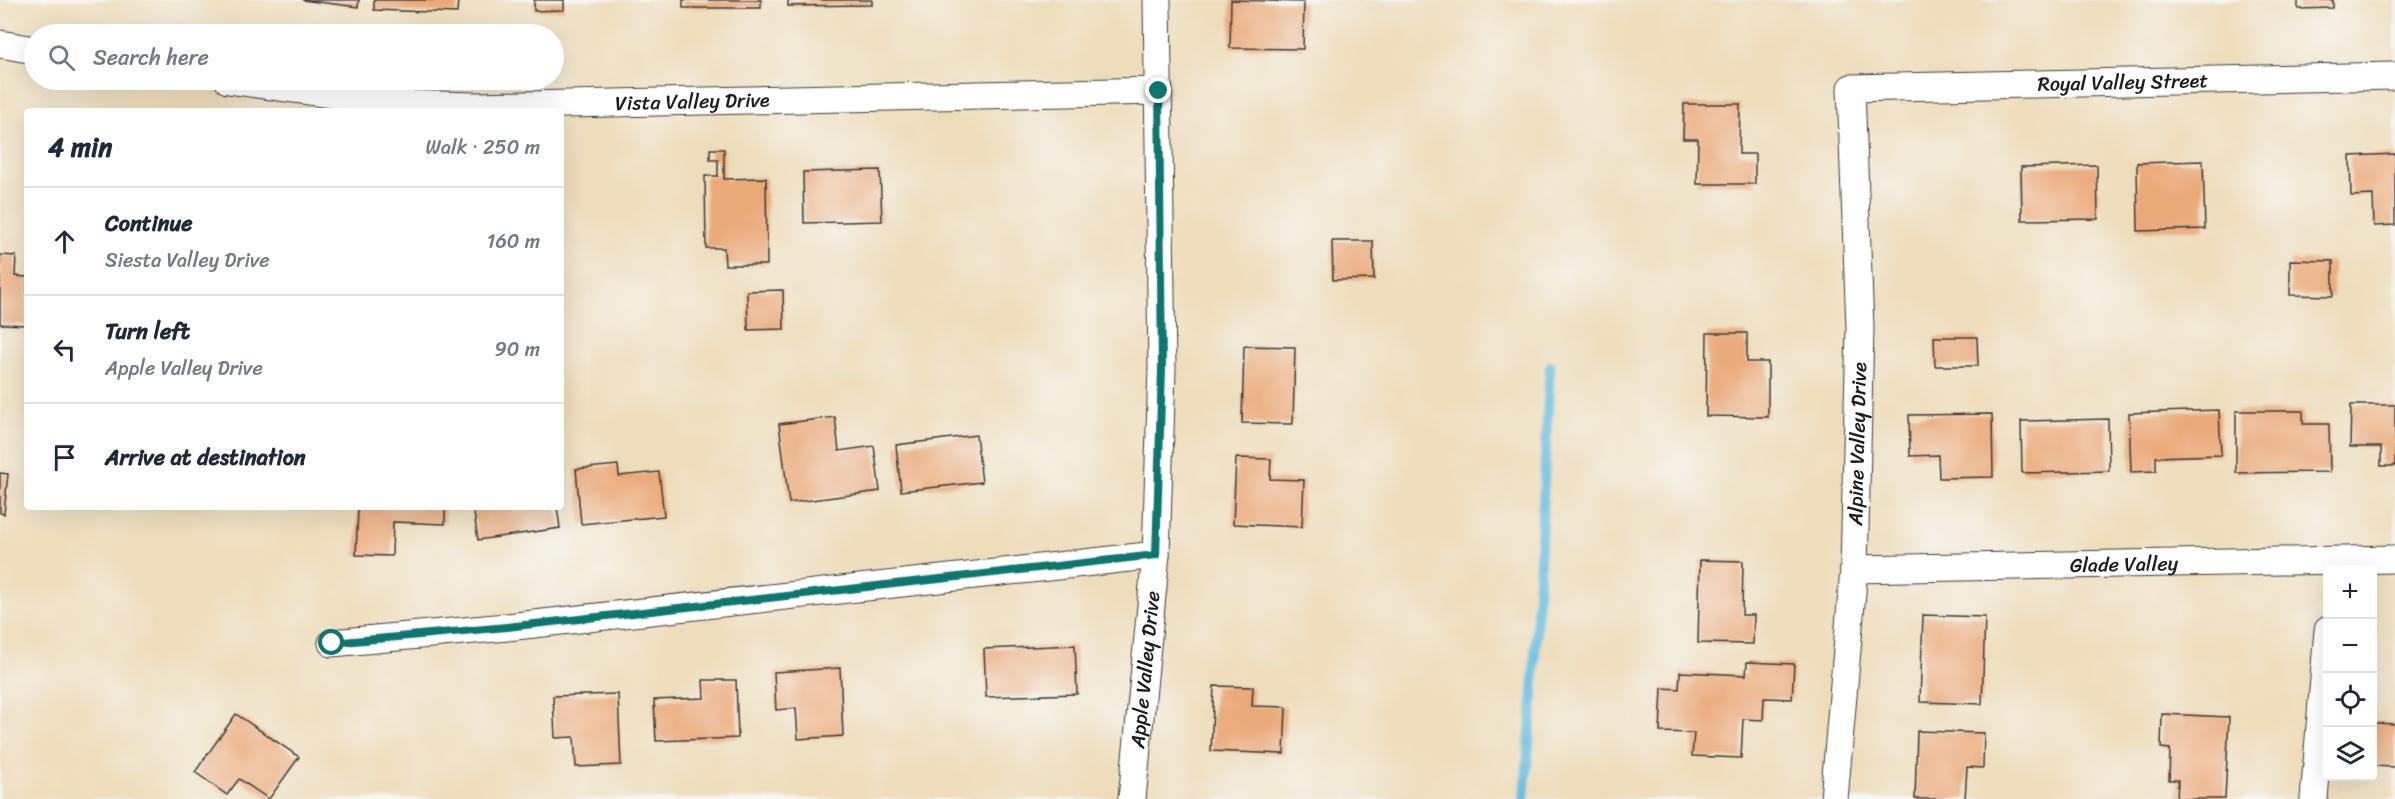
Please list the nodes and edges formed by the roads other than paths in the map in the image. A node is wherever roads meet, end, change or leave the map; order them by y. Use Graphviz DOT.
graph roads {
  1 [pos="1157,0"];
  2 [pos="0,44"];
  3 [pos="24,48"];
  4 [pos="2395,76"];
  5 [pos="1851,88"];
  6 [pos="301,90"];
  7 [pos="1159,91"];
  8 [pos="1156,555"];
  9 [pos="2395,560"];
  10 [pos="2343,565"];
  11 [pos="2323,566"];
  12 [pos="1854,569"];
  13 [pos="332,643"];
  14 [pos="2324,673"];
  15 [pos="1132,799"];
  16 [pos="1834,799"];
  17 [pos="2314,799"];
  1 -- 7 [label="street, Apple Valley Drive"];
  2 -- 3 [label="street"];
  4 -- 5 [label="street, Royal Valley Street"];
  5 -- 12 [label="street, Alpine Valley Drive"];
  6 -- 7 [label="street, Vista Valley Drive"];
  7 -- 8 [label="street, Apple Valley Drive"];
  8 -- 13 [label="street"];
  8 -- 15 [label="street, Apple Valley Drive"];
  9 -- 10 [label="street, Glade Valley"];
  11 -- 12 [label="street, Glade Valley"];
  12 -- 16 [label="street, Alpine Valley Drive"];
  14 -- 17 [label="street"];
}
